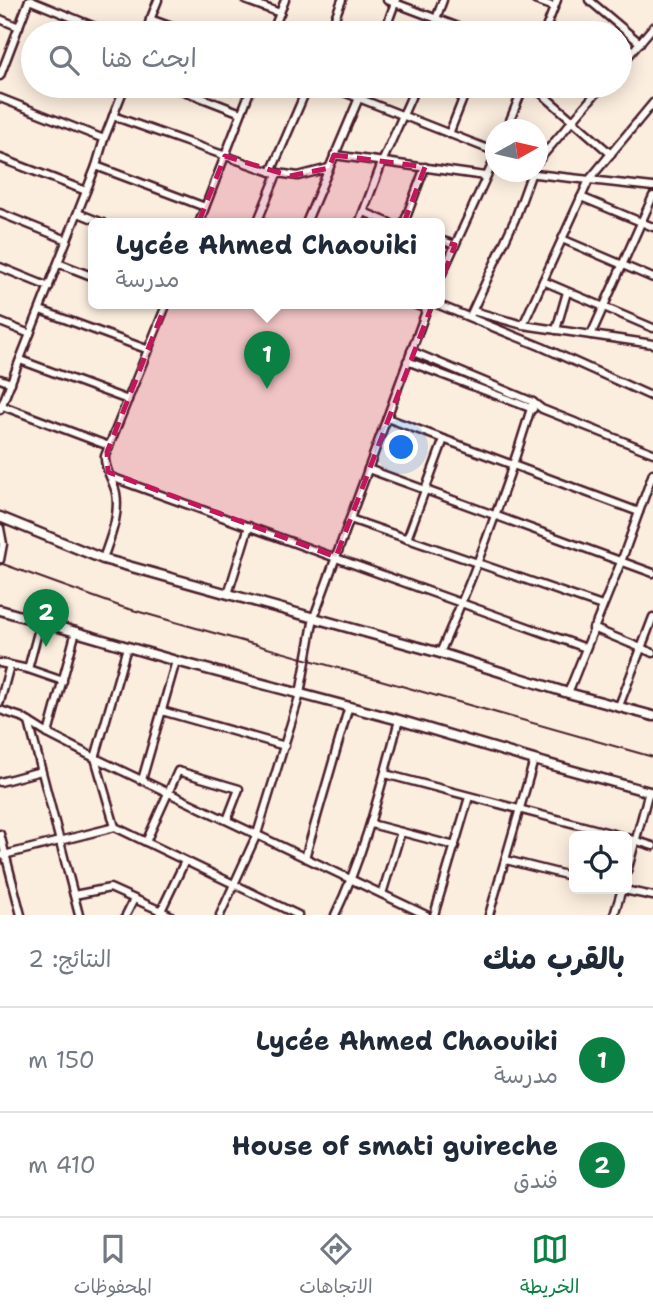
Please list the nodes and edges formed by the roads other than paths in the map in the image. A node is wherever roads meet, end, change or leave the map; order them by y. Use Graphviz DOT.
graph roads {
  1 [pos="29,0"];
  2 [pos="158,0"];
  3 [pos="245,0"];
  4 [pos="285,0"];
  5 [pos="342,0"];
  6 [pos="387,0"];
  7 [pos="443,0"];
  8 [pos="535,0"];
  9 [pos="589,0"];
  10 [pos="396,1"];
  11 [pos="556,4"];
  12 [pos="280,13"];
  13 [pos="0,19"];
  14 [pos="150,19"];
  15 [pos="439,20"];
  16 [pos="21,21"];
  17 [pos="81,21"];
  18 [pos="155,21"];
  19 [pos="277,21"];
  20 [pos="334,21"];
  21 [pos="388,21"];
  22 [pos="551,21"];
  23 [pos="613,21"];
  24 [pos="21,22"];
  25 [pos="19,27"];
  26 [pos="653,27"];
  27 [pos="632,37"];
  28 [pos="639,43"];
  29 [pos="632,51"];
  30 [pos="0,75"];
  31 [pos="0,98"];
  32 [pos="120,98"];
  33 [pos="203,98"];
  34 [pos="248,98"];
  35 [pos="303,98"];
  36 [pos="411,98"];
  37 [pos="463,98"];
  38 [pos="519,98"];
  39 [pos="547,98"];
  40 [pos="592,98"];
  41 [pos="359,99"];
  42 [pos="653,103"];
  43 [pos="242,113"];
  44 [pos="113,116"];
  45 [pos="403,116"];
  46 [pos="510,119"];
  47 [pos="573,120"];
  48 [pos="449,134"];
  49 [pos="104,139"];
  50 [pos="548,149"];
  51 [pos="485,150"];
  52 [pos="611,154"];
  53 [pos="334,155"];
  54 [pos="225,156"];
  55 [pos="0,158"];
  56 [pos="383,160"];
  57 [pos="96,166"];
  58 [pos="425,167"];
  59 [pos="329,169"];
  60 [pos="274,173"];
  61 [pos="548,174"];
  62 [pos="485,176"];
  63 [pos="589,180"];
  64 [pos="528,182"];
  65 [pos="653,187"];
  66 [pos="86,191"];
  67 [pos="653,196"];
  68 [pos="581,197"];
  69 [pos="205,207"];
  70 [pos="364,212"];
  71 [pos="0,213"];
  72 [pos="78,213"];
  73 [pos="90,218"];
  74 [pos="201,218"];
  75 [pos="259,218"];
  76 [pos="308,218"];
  77 [pos="361,218"];
  78 [pos="378,218"];
  79 [pos="406,218"];
  80 [pos="641,222"];
  81 [pos="653,227"];
  82 [pos="562,239"];
  83 [pos="67,240"];
  84 [pos="445,242"];
  85 [pos="455,245"];
  86 [pos="58,262"];
  87 [pos="622,266"];
  88 [pos="0,267"];
  89 [pos="445,267"];
  90 [pos="88,274"];
  91 [pos="653,278"];
  92 [pos="543,281"];
  93 [pos="48,287"];
  94 [pos="567,292"];
  95 [pos="603,308"];
  96 [pos="163,309"];
  97 [pos="428,309"];
  98 [pos="445,309"];
  99 [pos="40,310"];
  100 [pos="471,315"];
  101 [pos="0,323"];
  102 [pos="523,325"];
  103 [pos="653,328"];
  104 [pos="556,330"];
  105 [pos="30,334"];
  106 [pos="592,335"];
  107 [pos="653,344"];
  108 [pos="149,350"];
  109 [pos="411,351"];
  110 [pos="20,360"];
  111 [pos="407,361"];
  112 [pos="468,375"];
  113 [pos="0,379"];
  114 [pos="11,383"];
  115 [pos="465,383"];
  116 [pos="653,397"];
  117 [pos="128,400"];
  118 [pos="532,406"];
  119 [pos="1,407"];
  120 [pos="387,418"];
  121 [pos="444,439"];
  122 [pos="110,446"];
  123 [pos="653,453"];
  124 [pos="513,465"];
  125 [pos="368,469"];
  126 [pos="653,473"];
  127 [pos="111,477"];
  128 [pos="426,491"];
  129 [pos="639,512"];
  130 [pos="0,517"];
  131 [pos="495,517"];
  132 [pos="350,519"];
  133 [pos="250,526"];
  134 [pos="0,528"];
  135 [pos="407,539"];
  136 [pos="336,557"];
  137 [pos="103,559"];
  138 [pos="0,560"];
  139 [pos="621,562"];
  140 [pos="477,564"];
  141 [pos="653,573"];
  142 [pos="228,594"];
  143 [pos="461,605"];
  144 [pos="602,606"];
  145 [pos="0,610"];
  146 [pos="314,617"];
  147 [pos="653,617"];
  148 [pos="41,621"];
  149 [pos="593,628"];
  150 [pos="76,631"];
  151 [pos="127,647"];
  152 [pos="586,648"];
  153 [pos="640,649"];
  154 [pos="440,653"];
  155 [pos="653,653"];
  156 [pos="176,662"];
  157 [pos="0,663"];
  158 [pos="10,665"];
  159 [pos="28,669"];
  160 [pos="63,681"];
  161 [pos="568,693"];
  162 [pos="300,694"];
  163 [pos="0,702"];
  164 [pos="349,706"];
  165 [pos="619,706"];
  166 [pos="0,710"];
  167 [pos="162,711"];
  168 [pos="653,716"];
  169 [pos="399,720"];
  170 [pos="29,723"];
  171 [pos="48,734"];
  172 [pos="285,746"];
  173 [pos="95,758"];
  174 [pos="534,760"];
  175 [pos="41,771"];
  176 [pos="385,774"];
  177 [pos="142,780"];
  178 [pos="0,782"];
  179 [pos="651,792"];
  180 [pos="170,793"];
  181 [pos="469,797"];
  182 [pos="520,811"];
  183 [pos="227,820"];
  184 [pos="371,824"];
  185 [pos="115,827"];
  186 [pos="601,831"];
  187 [pos="401,832"];
  188 [pos="0,834"];
  189 [pos="257,834"];
  190 [pos="632,840"];
  191 [pos="636,841"];
  192 [pos="60,842"];
  193 [pos="146,842"];
  194 [pos="455,846"];
  195 [pos="653,846"];
  196 [pos="632,855"];
  197 [pos="3,856"];
  198 [pos="305,858"];
  199 [pos="506,860"];
  200 [pos="185,861"];
  201 [pos="569,876"];
  202 [pos="352,881"];
  203 [pos="235,885"];
  204 [pos="632,891"];
  205 [pos="382,894"];
  206 [pos="620,894"];
  207 [pos="74,895"];
  208 [pos="653,896"];
  209 [pos="134,899"];
  210 [pos="160,913"];
  211 [pos="21,915"];
  212 [pos="79,915"];
  213 [pos="126,915"];
  214 [pos="170,915"];
  215 [pos="220,915"];
  216 [pos="298,915"];
  217 [pos="335,915"];
  218 [pos="426,915"];
  219 [pos="435,915"];
  220 [pos="489,915"];
  221 [pos="614,915"];
  1 -- 16 [label="street"];
  1 -- 17 [label="street"];
  2 -- 14 [label="street"];
  3 -- 12 [label="street"];
  4 -- 12 [label="street"];
  5 -- 20 [label="street"];
  6 -- 10 [label="street"];
  7 -- 15 [label="street"];
  8 -- 11 [label="street"];
  9 -- 23 [label="street"];
  10 -- 15 [label="street"];
  10 -- 21 [label="street"];
  11 -- 22 [label="street"];
  12 -- 19 [label="street"];
  13 -- 25 [label="street"];
  14 -- 18 [label="street"];
  24 -- 25 [label="street"];
  25 -- 30 [label="street"];
  26 -- 28 [label="street"];
  27 -- 28 [label="street"];
  28 -- 29 [label="street"];
  31 -- 49 [label="street"];
  32 -- 44 [label="street"];
  33 -- 43 [label="street"];
  34 -- 43 [label="street"];
  35 -- 60 [label="street"];
  36 -- 45 [label="street"];
  37 -- 48 [label="street"];
  38 -- 46 [label="street"];
  39 -- 47 [label="street"];
  40 -- 47 [label="street"];
  41 -- 45 [label="street"];
  41 -- 53 [label="street"];
  42 -- 52 [label="street"];
  43 -- 54 [label="street"];
  44 -- 49 [label="street"];
  44 -- 54 [label="street"];
  45 -- 48 [label="street"];
  45 -- 56 [label="street"];
  47 -- 50 [label="street"];
  47 -- 52 [label="street"];
  48 -- 51 [label="street"];
  49 -- 57 [label="street"];
  52 -- 63 [label="street"];
  53 -- 56 [label="street"];
  53 -- 59 [label="street"];
  54 -- 60 [label="street"];
  54 -- 69 [label="street"];
  55 -- 66 [label="street"];
  56 -- 58 [label="street"];
  56 -- 70 [label="street"];
  57 -- 66 [label="street"];
  57 -- 69 [label="street"];
  58 -- 62 [label="street"];
  58 -- 79 [label="street"];
  59 -- 60 [label="street"];
  59 -- 76 [label="street"];
  60 -- 75 [label="street"];
  61 -- 63 [label="street"];
  62 -- 85 [label="street"];
  63 -- 65 [label="street"];
  63 -- 68 [label="street"];
  64 -- 100 [label="street"];
  66 -- 72 [label="street"];
  67 -- 80 [label="street"];
  68 -- 80 [label="street"];
  68 -- 82 [label="street"];
  69 -- 74 [label="street"];
  70 -- 77 [label="street"];
  70 -- 78 [label="street"];
  71 -- 83 [label="street"];
  72 -- 73 [label="street"];
  72 -- 83 [label="street"];
  80 -- 81 [label="street"];
  80 -- 87 [label="street"];
  82 -- 87 [label="street"];
  82 -- 92 [label="street"];
  83 -- 86 [label="street"];
  84 -- 85 [label="street"];
  85 -- 89 [label="street"];
  86 -- 90 [label="street"];
  86 -- 93 [label="street"];
  87 -- 91 [label="street"];
  87 -- 95 [label="street"];
  88 -- 93 [label="street"];
  92 -- 94 [label="street"];
  92 -- 102 [label="street"];
  93 -- 99 [label="street"];
  94 -- 95 [label="street"];
  94 -- 104 [label="street"];
  95 -- 103 [label="street"];
  95 -- 106 [label="street"];
  96 -- 108 [label="street"];
  97 -- 109 [label="street"];
  98 -- 100 [label="street"];
  99 -- 105 [label="street"];
  99 -- 108 [label="street"];
  100 -- 102 [label="street"];
  100 -- 116 [label="street"];
  101 -- 105 [label="street"];
  102 -- 104 [label="street"];
  104 -- 106 [label="street"];
  105 -- 110 [label="street"];
  106 -- 107 [label="street"];
  108 -- 117 [label="street"];
  109 -- 111 [label="street"];
  109 -- 112 [label="street"];
  110 -- 114 [label="street"];
  110 -- 117 [label="street"];
  111 -- 115 [label="street"];
  111 -- 120 [label="street"];
  112 -- 115 [label="street"];
  112 -- 118 [label="street"];
  113 -- 114 [label="street"];
  114 -- 119 [label="street"];
  115 -- 118 [label="street"];
  117 -- 122 [label="street"];
  118 -- 123 [label="street"];
  118 -- 124 [label="street"];
  119 -- 122 [label="street"];
  120 -- 121 [label="street"];
  120 -- 125 [label="street"];
  121 -- 124 [label="street"];
  121 -- 128 [label="street"];
  122 -- 127 [label="street"];
  124 -- 129 [label="street"];
  124 -- 131 [label="street"];
  125 -- 128 [label="street"];
  125 -- 132 [label="street"];
  126 -- 129 [label="street"];
  127 -- 133 [label="street"];
  127 -- 137 [label="street"];
  128 -- 131 [label="street"];
  128 -- 135 [label="street"];
  129 -- 139 [label="street"];
  130 -- 137 [label="street"];
  131 -- 139 [label="street"];
  131 -- 140 [label="street"];
  132 -- 135 [label="street"];
  132 -- 136 [label="street"];
  133 -- 136 [label="street"];
  133 -- 142 [label="street"];
  134 -- 138 [label="street"];
  135 -- 140 [label="street"];
  136 -- 143 [label="street"];
  136 -- 146 [label="street"];
  137 -- 142 [label="street"];
  139 -- 141 [label="street"];
  139 -- 144 [label="street"];
  140 -- 143 [label="street"];
  140 -- 144 [label="street"];
  142 -- 146 [label="street"];
  143 -- 152 [label="street"];
  143 -- 154 [label="street"];
  144 -- 149 [label="street"];
  145 -- 148 [label="street"];
  146 -- 154 [label="street"];
  146 -- 162 [label="street"];
  147 -- 153 [label="street"];
  148 -- 150 [label="street"];
  148 -- 159 [label="street"];
  149 -- 152 [label="street"];
  149 -- 153 [label="street"];
  150 -- 151 [label="street"];
  150 -- 160 [label="street"];
  151 -- 156 [label="street"];
  151 -- 173 [label="street"];
  152 -- 161 [label="street"];
  153 -- 155 [label="street"];
  153 -- 165 [label="street"];
  154 -- 161 [label="street"];
  156 -- 162 [label="street"];
  156 -- 167 [label="street"];
  157 -- 158 [label="street"];
  158 -- 159 [label="street"];
  158 -- 163 [label="street"];
  159 -- 160 [label="street"];
  160 -- 171 [label="street"];
  161 -- 165 [label="street"];
  162 -- 164 [label="street"];
  162 -- 172 [label="street"];
  164 -- 169 [label="street"];
  164 -- 198 [label="street"];
  165 -- 168 [label="street"];
  166 -- 170 [label="street"];
  167 -- 172 [label="street"];
  167 -- 177 [label="street"];
  169 -- 174 [label="street"];
  169 -- 176 [label="street"];
  170 -- 171 [label="street"];
  170 -- 175 [label="street"];
  171 -- 173 [label="street"];
  172 -- 189 [label="street"];
  173 -- 177 [label="street"];
  173 -- 185 [label="street"];
  174 -- 179 [label="street"];
  174 -- 182 [label="street"];
  175 -- 178 [label="street"];
  175 -- 192 [label="street"];
  176 -- 181 [label="street"];
  176 -- 184 [label="street"];
  177 -- 180 [label="street"];
  179 -- 191 [label="street"];
  180 -- 183 [label="street"];
  180 -- 183 [label="street"];
  180 -- 193 [label="street"];
  181 -- 182 [label="street"];
  181 -- 194 [label="street"];
  182 -- 186 [label="street"];
  182 -- 199 [label="street"];
  183 -- 189 [label="street"];
  184 -- 187 [label="street"];
  184 -- 202 [label="street"];
  185 -- 192 [label="street"];
  185 -- 193 [label="street"];
  187 -- 194 [label="street"];
  187 -- 205 [label="street"];
  188 -- 197 [label="street"];
  189 -- 198 [label="street"];
  189 -- 203 [label="street"];
  190 -- 191 [label="street"];
  191 -- 195 [label="street"];
  191 -- 196 [label="street"];
  192 -- 197 [label="street"];
  192 -- 207 [label="street"];
  193 -- 200 [label="street"];
  194 -- 219 [label="street"];
  197 -- 211 [label="street"];
  198 -- 202 [label="street"];
  199 -- 201 [label="street"];
  199 -- 220 [label="street"];
  200 -- 203 [label="street"];
  200 -- 210 [label="street"];
  202 -- 205 [label="street"];
  202 -- 217 [label="street"];
  203 -- 215 [label="street"];
  203 -- 216 [label="street"];
  204 -- 208 [label="street"];
  205 -- 218 [label="street"];
  206 -- 221 [label="street"];
  207 -- 209 [label="street"];
  207 -- 212 [label="street"];
  209 -- 210 [label="street"];
  209 -- 213 [label="street"];
  210 -- 214 [label="street"];
}
